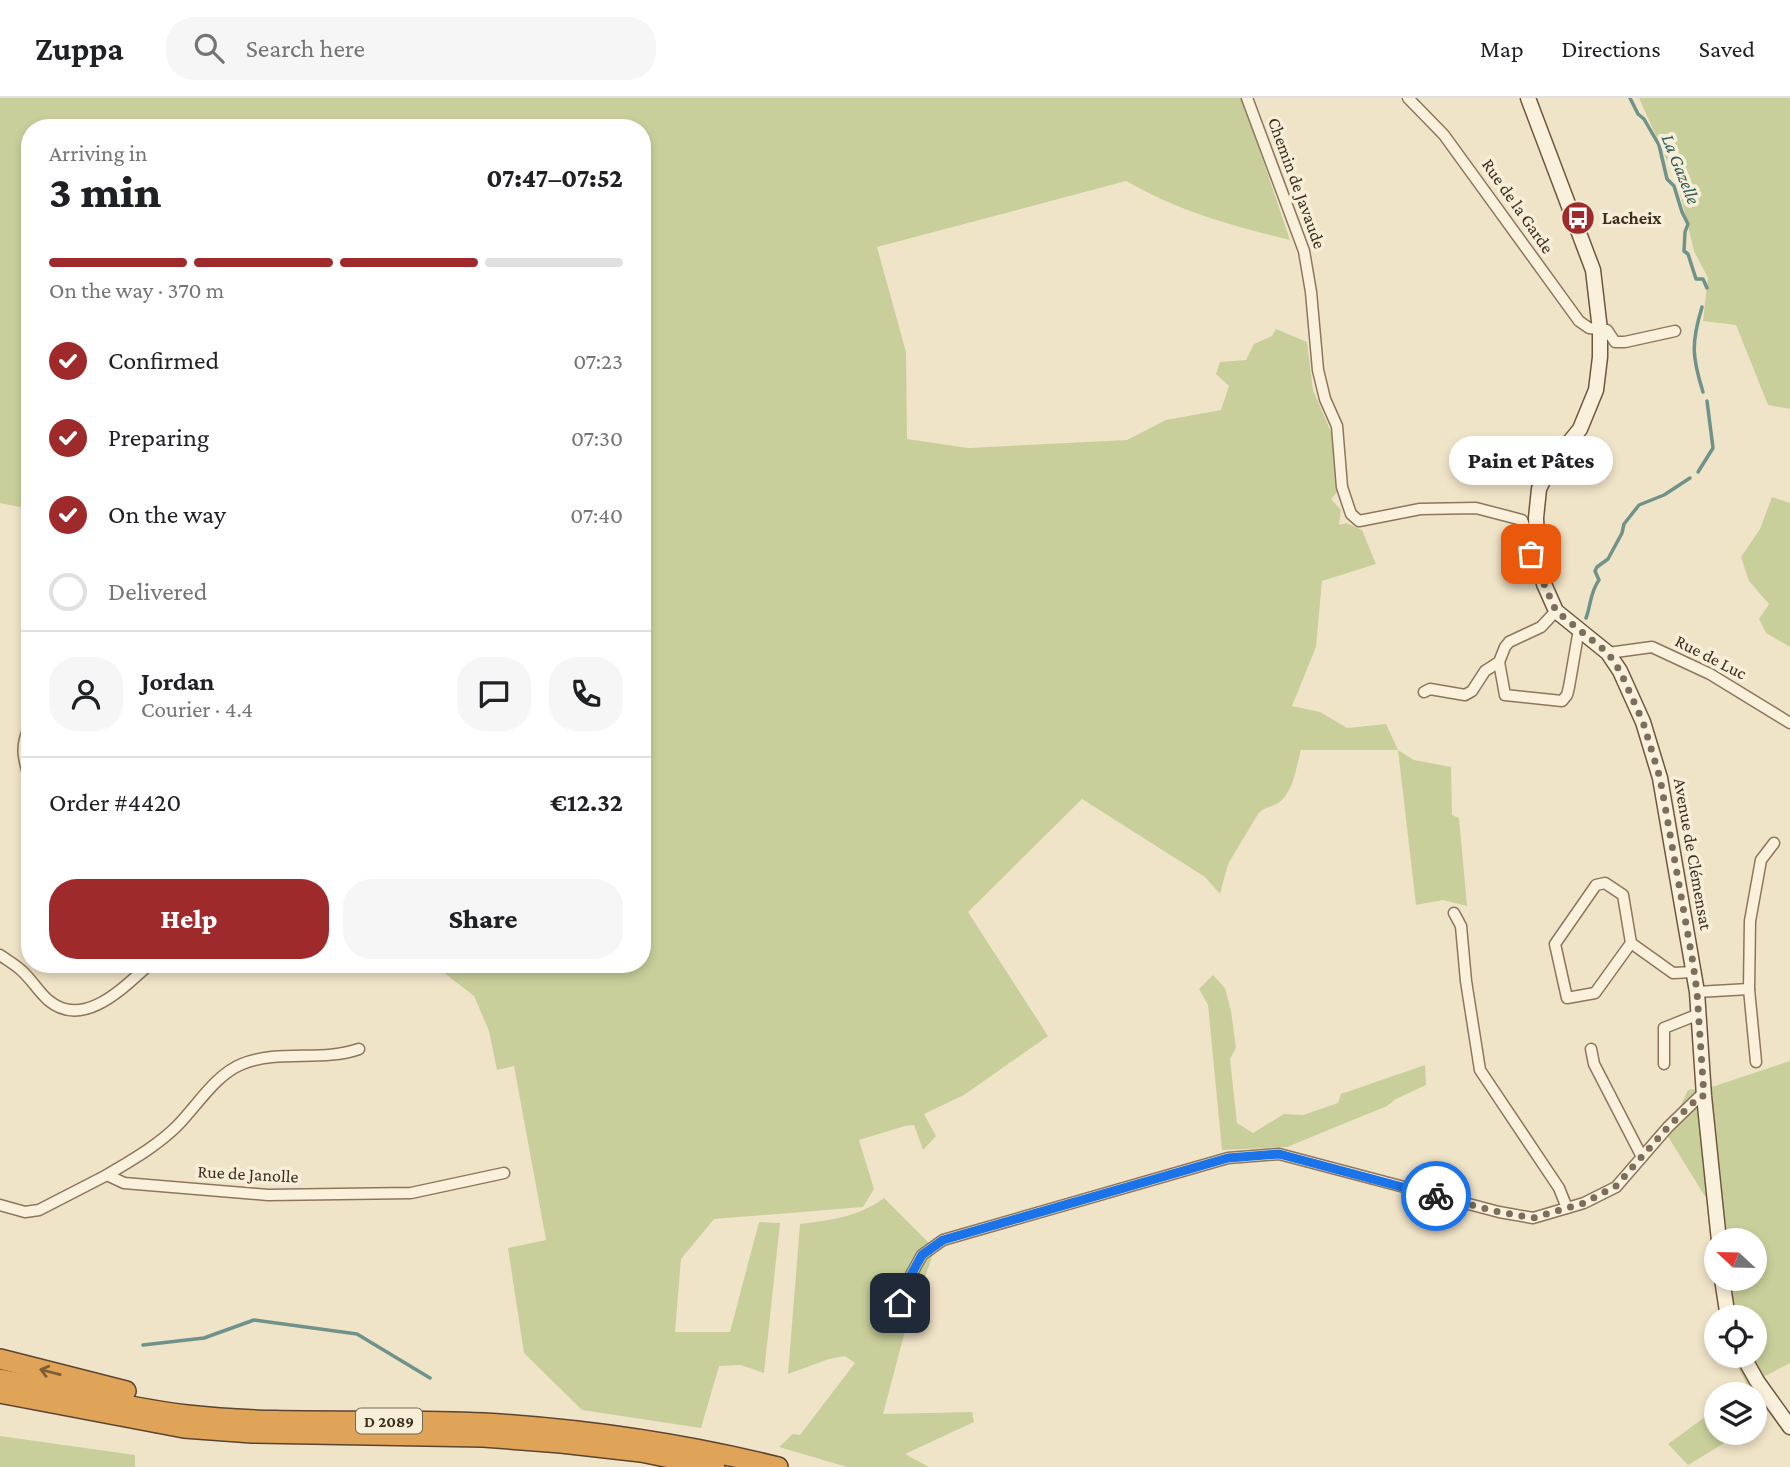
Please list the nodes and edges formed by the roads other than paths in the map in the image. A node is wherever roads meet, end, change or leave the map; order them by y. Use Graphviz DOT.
graph roads {
  1 [pos="1247,98"];
  2 [pos="1408,98"];
  3 [pos="1528,98"];
  4 [pos="1600,330"];
  5 [pos="1675,331"];
  6 [pos="1538,558"];
  7 [pos="1556,611"];
  8 [pos="1579,629"];
  9 [pos="1608,653"];
  10 [pos="1499,662"];
  11 [pos="1424,692"];
  12 [pos="1790,723"];
  13 [pos="1774,843"];
  14 [pos="1454,913"];
  15 [pos="1631,943"];
  16 [pos="0,955"];
  17 [pos="21,970"];
  18 [pos="1694,972"];
  19 [pos="24,973"];
  20 [pos="139,973"];
  21 [pos="1749,989"];
  22 [pos="1697,992"];
  23 [pos="1699,1014"];
  24 [pos="359,1049"];
  25 [pos="1591,1049"];
  26 [pos="1756,1062"];
  27 [pos="1664,1064"];
  28 [pos="1704,1096"];
  29 [pos="1642,1157"];
  30 [pos="504,1173"];
  31 [pos="107,1175"];
  32 [pos="0,1205"];
  33 [pos="1567,1208"];
  34 [pos="1718,1228"];
  35 [pos="894,1323"];
  36 [pos="0,1359"];
  37 [pos="1750,1368"];
  38 [pos="0,1378"];
  39 [pos="0,1393"];
  40 [pos="408,1421"];
  41 [pos="1790,1427"];
  42 [pos="715,1467"];
  43 [pos="778,1467"];
  1 -- 6 [label="street, Chemin de Javaude"];
  2 -- 4 [label="street, Rue de la Garde"];
  3 -- 4 [label="main road, Avenue de Clémensat"];
  4 -- 5 [label="street, Rue de la Garde"];
  4 -- 6 [label="main road, Avenue de Clémensat"];
  6 -- 7 [label="main road, Avenue de Clémensat"];
  7 -- 8 [label="main road, Avenue de Clémensat"];
  7 -- 10 [label="street"];
  8 -- 9 [label="main road, Avenue de Clémensat"];
  8 -- 10 [label="street"];
  9 -- 12 [label="street, Rue de Luc"];
  9 -- 18 [label="main road, Avenue de Clémensat"];
  10 -- 11 [label="street"];
  13 -- 21 [label="street"];
  14 -- 33 [label="street"];
  15 -- 15 [label="street"];
  15 -- 18 [label="street"];
  16 -- 17 [label="street"];
  18 -- 22 [label="main road, Avenue de Clémensat"];
  19 -- 20 [label="street"];
  21 -- 22 [label="street"];
  21 -- 26 [label="street"];
  22 -- 23 [label="main road, Avenue de Clémensat"];
  23 -- 27 [label="street"];
  23 -- 28 [label="main road, Avenue de Clémensat"];
  24 -- 31 [label="street"];
  25 -- 29 [label="street"];
  28 -- 29 [label="street"];
  28 -- 34 [label="main road, Avenue de Clémensat"];
  29 -- 33 [label="street"];
  30 -- 31 [label="street, Rue de Janolle"];
  31 -- 32 [label="street"];
  33 -- 35 [label="street"];
  40 -- 36 [label="highway, one-way"];
  37 -- 41 [label="main road"];
  38 -- 40 [label="highway, D 2089"];
  39 -- 42 [label="highway, D 2089"];
  40 -- 43 [label="highway, D 2089"];
}
